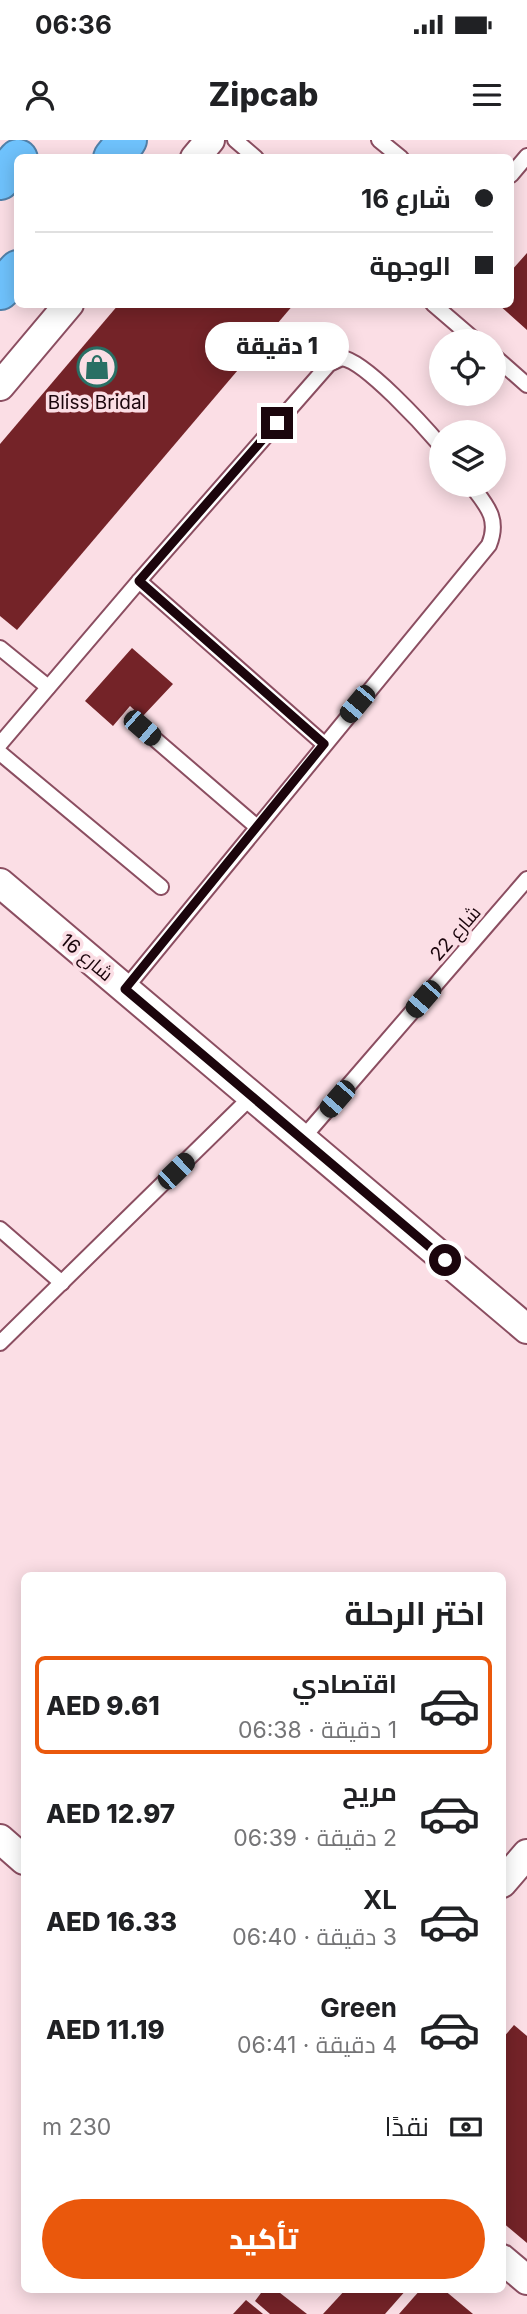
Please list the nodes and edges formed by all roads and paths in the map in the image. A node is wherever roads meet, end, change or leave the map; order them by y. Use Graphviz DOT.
graph roads {
  1 [pos="34,140"];
  2 [pos="127,140"];
  3 [pos="210,140"];
  4 [pos="235,140"];
  5 [pos="379,140"];
  6 [pos="22,154"];
  7 [pos="116,154"];
  8 [pos="198,154"];
  9 [pos="251,154"];
  10 [pos="396,154"];
  11 [pos="527,156"];
  12 [pos="14,163"];
  13 [pos="514,172"];
  14 [pos="0,180"];
  15 [pos="14,274"];
  16 [pos="0,290"];
  17 [pos="66,308"];
  18 [pos="438,308"];
  19 [pos="462,329"];
  20 [pos="506,366"];
  21 [pos="527,384"];
  22 [pos="0,386"];
  23 [pos="429,432"];
  24 [pos="480,497"];
  25 [pos="139,581"];
  26 [pos="0,648"];
  27 [pos="48,687"];
  28 [pos="142,728"];
  29 [pos="0,744"];
  30 [pos="324,744"];
  31 [pos="0,753"];
  32 [pos="257,827"];
  33 [pos="527,879"];
  34 [pos="0,883"];
  35 [pos="161,887"];
  36 [pos="125,989"];
  37 [pos="252,1096"];
  38 [pos="302,1139"];
  39 [pos="0,1229"];
  40 [pos="62,1283"];
  41 [pos="527,1329"];
  42 [pos="0,1343"];
  43 [pos="0,1839"];
  44 [pos="527,1854"];
  45 [pos="21,1857"];
  46 [pos="506,1878"];
  47 [pos="506,2262"];
  48 [pos="527,2280"];
  1 -- 6 [label="highway"];
  2 -- 7 [label="highway"];
  3 -- 8 [label="street"];
  4 -- 9 [label="lane"];
  5 -- 10 [label="lane"];
  11 -- 13 [label="lane"];
  12 -- 14 [label="highway"];
  15 -- 16 [label="highway"];
  17 -- 22 [label="street"];
  18 -- 19 [label="lane"];
  20 -- 21 [label="lane"];
  23 -- 25 [label="lane"];
  24 -- 30 [label="lane"];
  25 -- 27 [label="lane"];
  25 -- 30 [label="lane"];
  26 -- 27 [label="lane"];
  27 -- 29 [label="lane"];
  28 -- 32 [label="lane"];
  30 -- 32 [label="lane"];
  31 -- 35 [label="lane"];
  32 -- 36 [label="lane"];
  33 -- 38 [label="lane, شارع 22"];
  34 -- 36 [label="street, شارع 16"];
  36 -- 37 [label="street, شارع 16"];
  37 -- 38 [label="street, شارع 16"];
  37 -- 40 [label="lane"];
  38 -- 41 [label="street, شارع 16"];
  39 -- 40 [label="lane"];
  40 -- 42 [label="lane"];
  43 -- 45 [label="street"];
  44 -- 46 [label="street"];
  47 -- 48 [label="street"];
}
